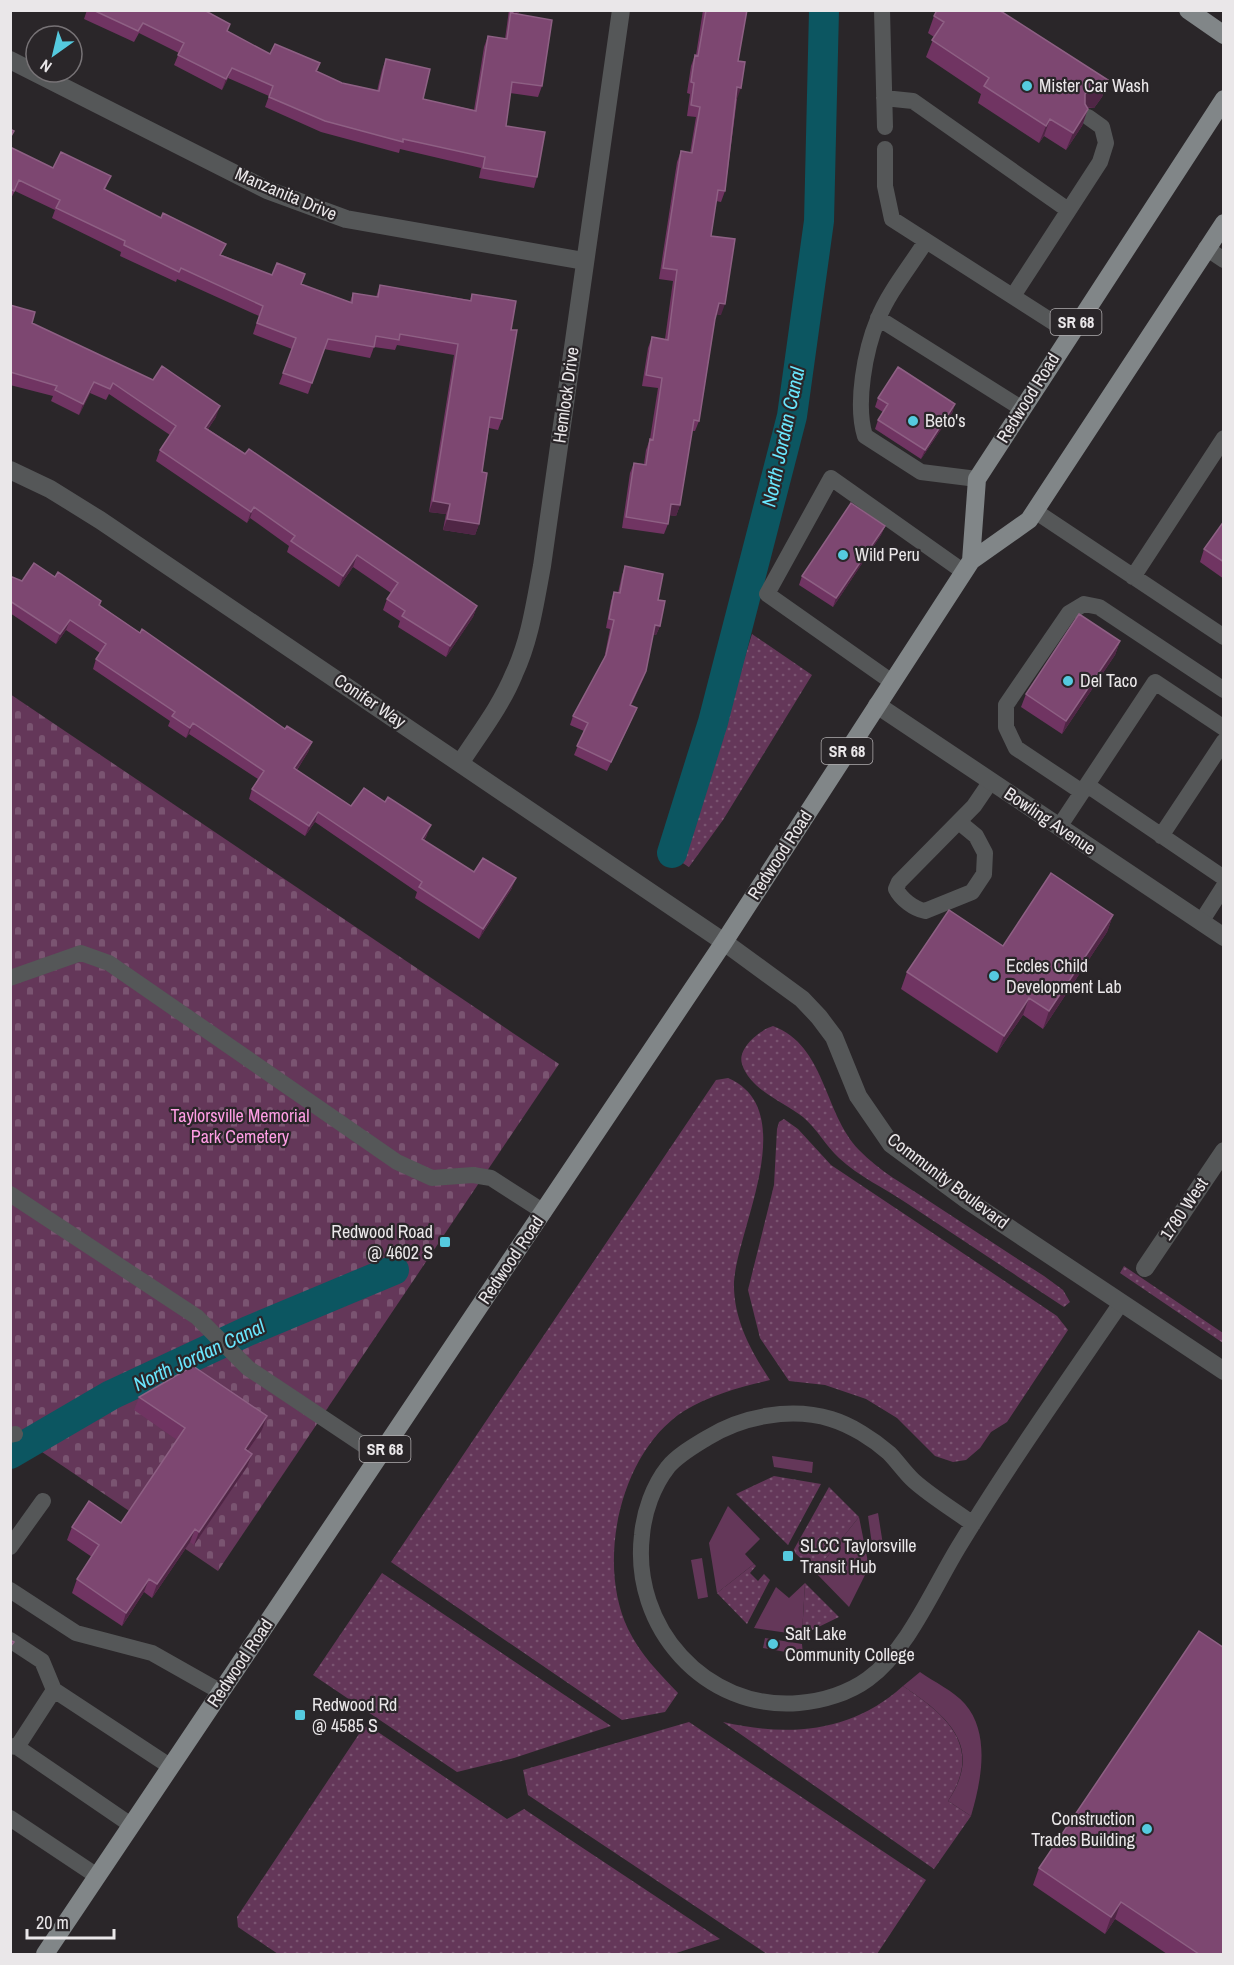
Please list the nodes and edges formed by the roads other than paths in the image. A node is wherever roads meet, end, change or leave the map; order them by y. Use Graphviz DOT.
graph roads {
  1 [pos="621,10"];
  2 [pos="882,10"];
  3 [pos="1188,10"];
  4 [pos="1224,35"];
  5 [pos="10,60"];
  6 [pos="884,98"];
  7 [pos="1224,99"];
  8 [pos="1088,117"];
  9 [pos="885,127"];
  10 [pos="885,149"];
  11 [pos="1068,210"];
  12 [pos="1224,224"];
  13 [pos="926,241"];
  14 [pos="1206,248"];
  15 [pos="1224,260"];
  16 [pos="584,261"];
  17 [pos="1013,297"];
  18 [pos="878,318"];
  19 [pos="1070,333"];
  20 [pos="1021,408"];
  21 [pos="1224,438"];
  22 [pos="10,470"];
  23 [pos="977,479"];
  24 [pos="1035,511"];
  25 [pos="967,566"];
  26 [pos="1133,577"];
  27 [pos="1224,638"];
  28 [pos="892,682"];
  29 [pos="1224,690"];
  30 [pos="877,705"];
  31 [pos="1224,728"];
  32 [pos="1224,741"];
  33 [pos="461,762"];
  34 [pos="991,781"];
  35 [pos="1085,788"];
  36 [pos="958,822"];
  37 [pos="1059,827"];
  38 [pos="1161,836"];
  39 [pos="1224,878"];
  40 [pos="1224,886"];
  41 [pos="1201,922"];
  42 [pos="1224,937"];
  43 [pos="724,942"];
  44 [pos="10,978"];
  45 [pos="1224,1151"];
  46 [pos="10,1194"];
  47 [pos="544,1212"];
  48 [pos="1145,1268"];
  49 [pos="1121,1303"];
  50 [pos="1224,1371"];
  51 [pos="380,1456"];
  52 [pos="43,1501"];
  53 [pos="973,1524"];
  54 [pos="10,1546"];
  55 [pos="10,1590"];
  56 [pos="10,1640"];
  57 [pos="54,1690"];
  58 [pos="221,1692"];
  59 [pos="14,1747"];
  60 [pos="171,1767"];
  61 [pos="10,1818"];
  62 [pos="131,1825"];
  63 [pos="97,1876"];
  64 [pos="45,1954"];
  1 -- 16 [label="street, Hemlock Drive"];
  2 -- 6 [label="lane"];
  3 -- 4 [label="main road"];
  5 -- 16 [label="street, Manzanita Drive"];
  6 -- 9 [label="lane"];
  6 -- 11 [label="lane"];
  7 -- 19 [label="main road, Redwood Road / SR 68"];
  8 -- 11 [label="lane"];
  10 -- 13 [label="lane"];
  11 -- 17 [label="lane"];
  12 -- 14 [label="main road, Redwood Road / SR 68"];
  13 -- 17 [label="lane"];
  13 -- 18 [label="lane"];
  14 -- 15 [label="lane"];
  14 -- 24 [label="main road, Redwood Road / SR 68"];
  16 -- 33 [label="street, Hemlock Drive"];
  17 -- 19 [label="lane"];
  18 -- 20 [label="lane"];
  18 -- 23 [label="lane"];
  19 -- 20 [label="main road, Redwood Road / SR 68"];
  20 -- 23 [label="main road, Redwood Road / SR 68"];
  21 -- 26 [label="lane"];
  22 -- 33 [label="street, Conifer Way"];
  23 -- 25 [label="main road, Redwood Road / SR 68"];
  24 -- 25 [label="main road, Redwood Road / SR 68"];
  24 -- 26 [label="lane"];
  25 -- 28 [label="main road, Redwood Road / SR 68"];
  25 -- 28 [label="lane"];
  26 -- 27 [label="lane"];
  28 -- 30 [label="main road, Redwood Road / SR 68"];
  29 -- 35 [label="lane"];
  30 -- 34 [label="street, Bowling Avenue"];
  30 -- 43 [label="main road, Redwood Road / SR 68"];
  31 -- 35 [label="lane"];
  32 -- 38 [label="lane"];
  33 -- 43 [label="street, Conifer Way"];
  34 -- 36 [label="lane"];
  34 -- 37 [label="street, Bowling Avenue"];
  35 -- 37 [label="lane"];
  35 -- 38 [label="lane"];
  36 -- 36 [label="lane"];
  37 -- 41 [label="street, Bowling Avenue"];
  38 -- 39 [label="lane"];
  40 -- 41 [label="lane"];
  41 -- 42 [label="street, Bowling Avenue"];
  43 -- 47 [label="main road, Redwood Road / SR 68"];
  43 -- 49 [label="street, Community Boulevard"];
  44 -- 47 [label="lane"];
  45 -- 48 [label="street, 1780 West"];
  46 -- 51 [label="lane"];
  47 -- 51 [label="main road, Redwood Road / SR 68"];
  49 -- 50 [label="street, Community Boulevard"];
  49 -- 53 [label="lane"];
  51 -- 58 [label="main road, Redwood Road / SR 68"];
  52 -- 54 [label="lane"];
  53 -- 53 [label="lane"];
  55 -- 58 [label="lane"];
  56 -- 57 [label="lane"];
  57 -- 59 [label="lane"];
  57 -- 60 [label="lane"];
  58 -- 60 [label="main road, Redwood Road / SR 68"];
  59 -- 62 [label="lane"];
  60 -- 62 [label="main road, Redwood Road / SR 68"];
  61 -- 63 [label="lane"];
  62 -- 63 [label="main road, Redwood Road / SR 68"];
  63 -- 64 [label="main road, Redwood Road / SR 68"];
}
